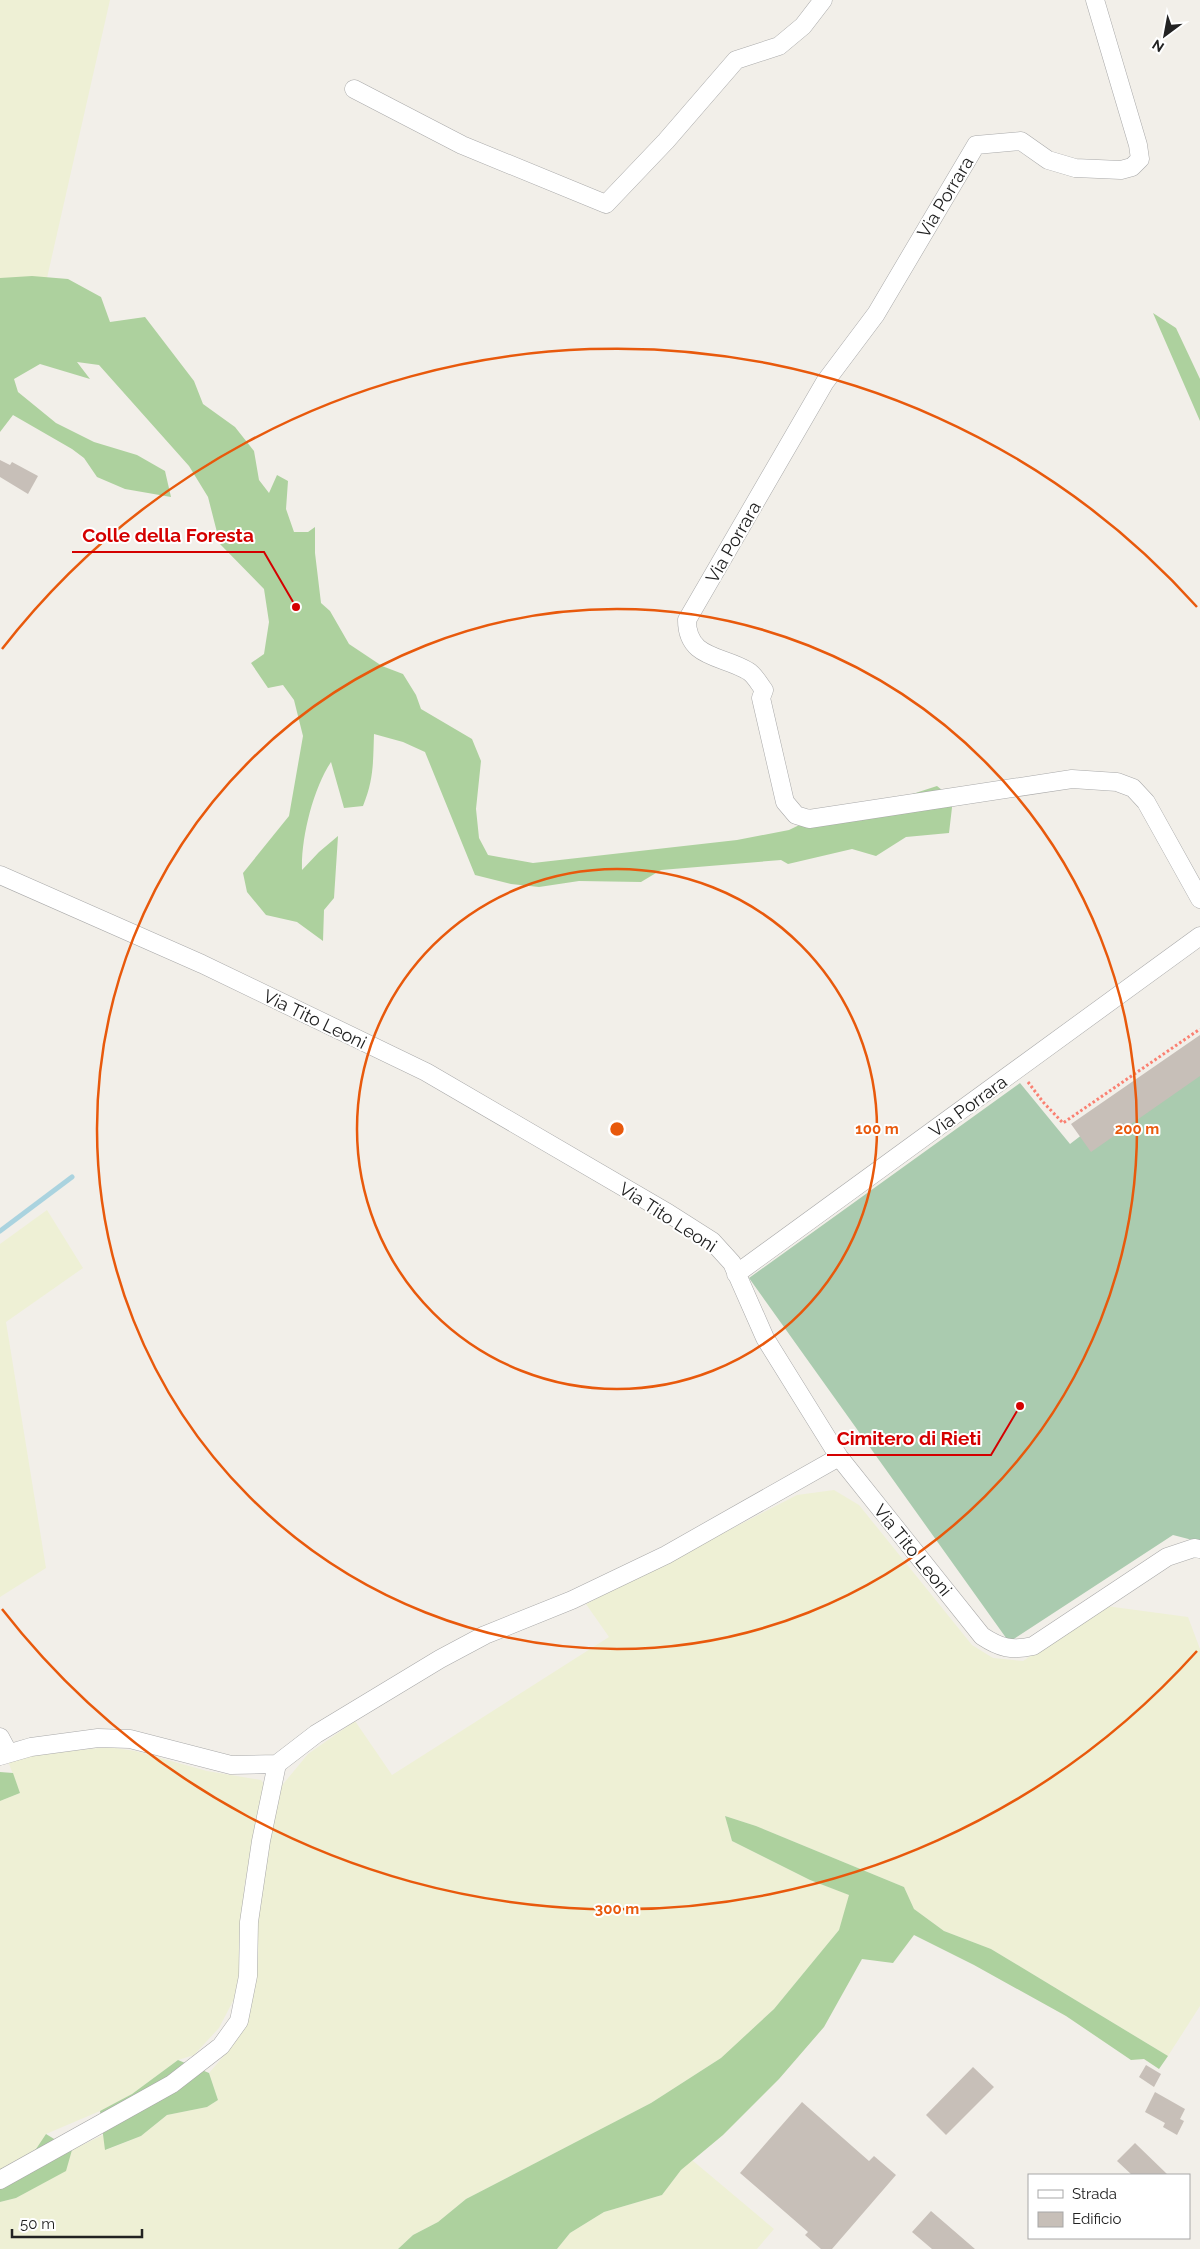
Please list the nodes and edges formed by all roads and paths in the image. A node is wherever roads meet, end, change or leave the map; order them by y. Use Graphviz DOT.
graph roads {
  1 [pos="823,0"];
  2 [pos="1095,0"];
  3 [pos="354,89"];
  4 [pos="0,876"];
  5 [pos="1200,899"];
  6 [pos="1200,936"];
  7 [pos="1200,1029"];
  8 [pos="1019,1069"];
  9 [pos="736,1274"];
  10 [pos="839,1457"];
  11 [pos="1200,1549"];
  12 [pos="3,1748"];
  13 [pos="277,1764"];
  14 [pos="0,2180"];
  1 -- 3 [label="street"];
  2 -- 5 [label="street, Via Porrara"];
  4 -- 9 [label="street, Via Tito Leoni"];
  6 -- 8 [label="street, Via Porrara"];
  7 -- 8 [label="path"];
  8 -- 9 [label="street, Via Porrara"];
  9 -- 10 [label="street, Via Tito Leoni"];
  10 -- 11 [label="street, Via Tito Leoni"];
  10 -- 13 [label="street"];
  12 -- 13 [label="street"];
  13 -- 14 [label="street"];
}
